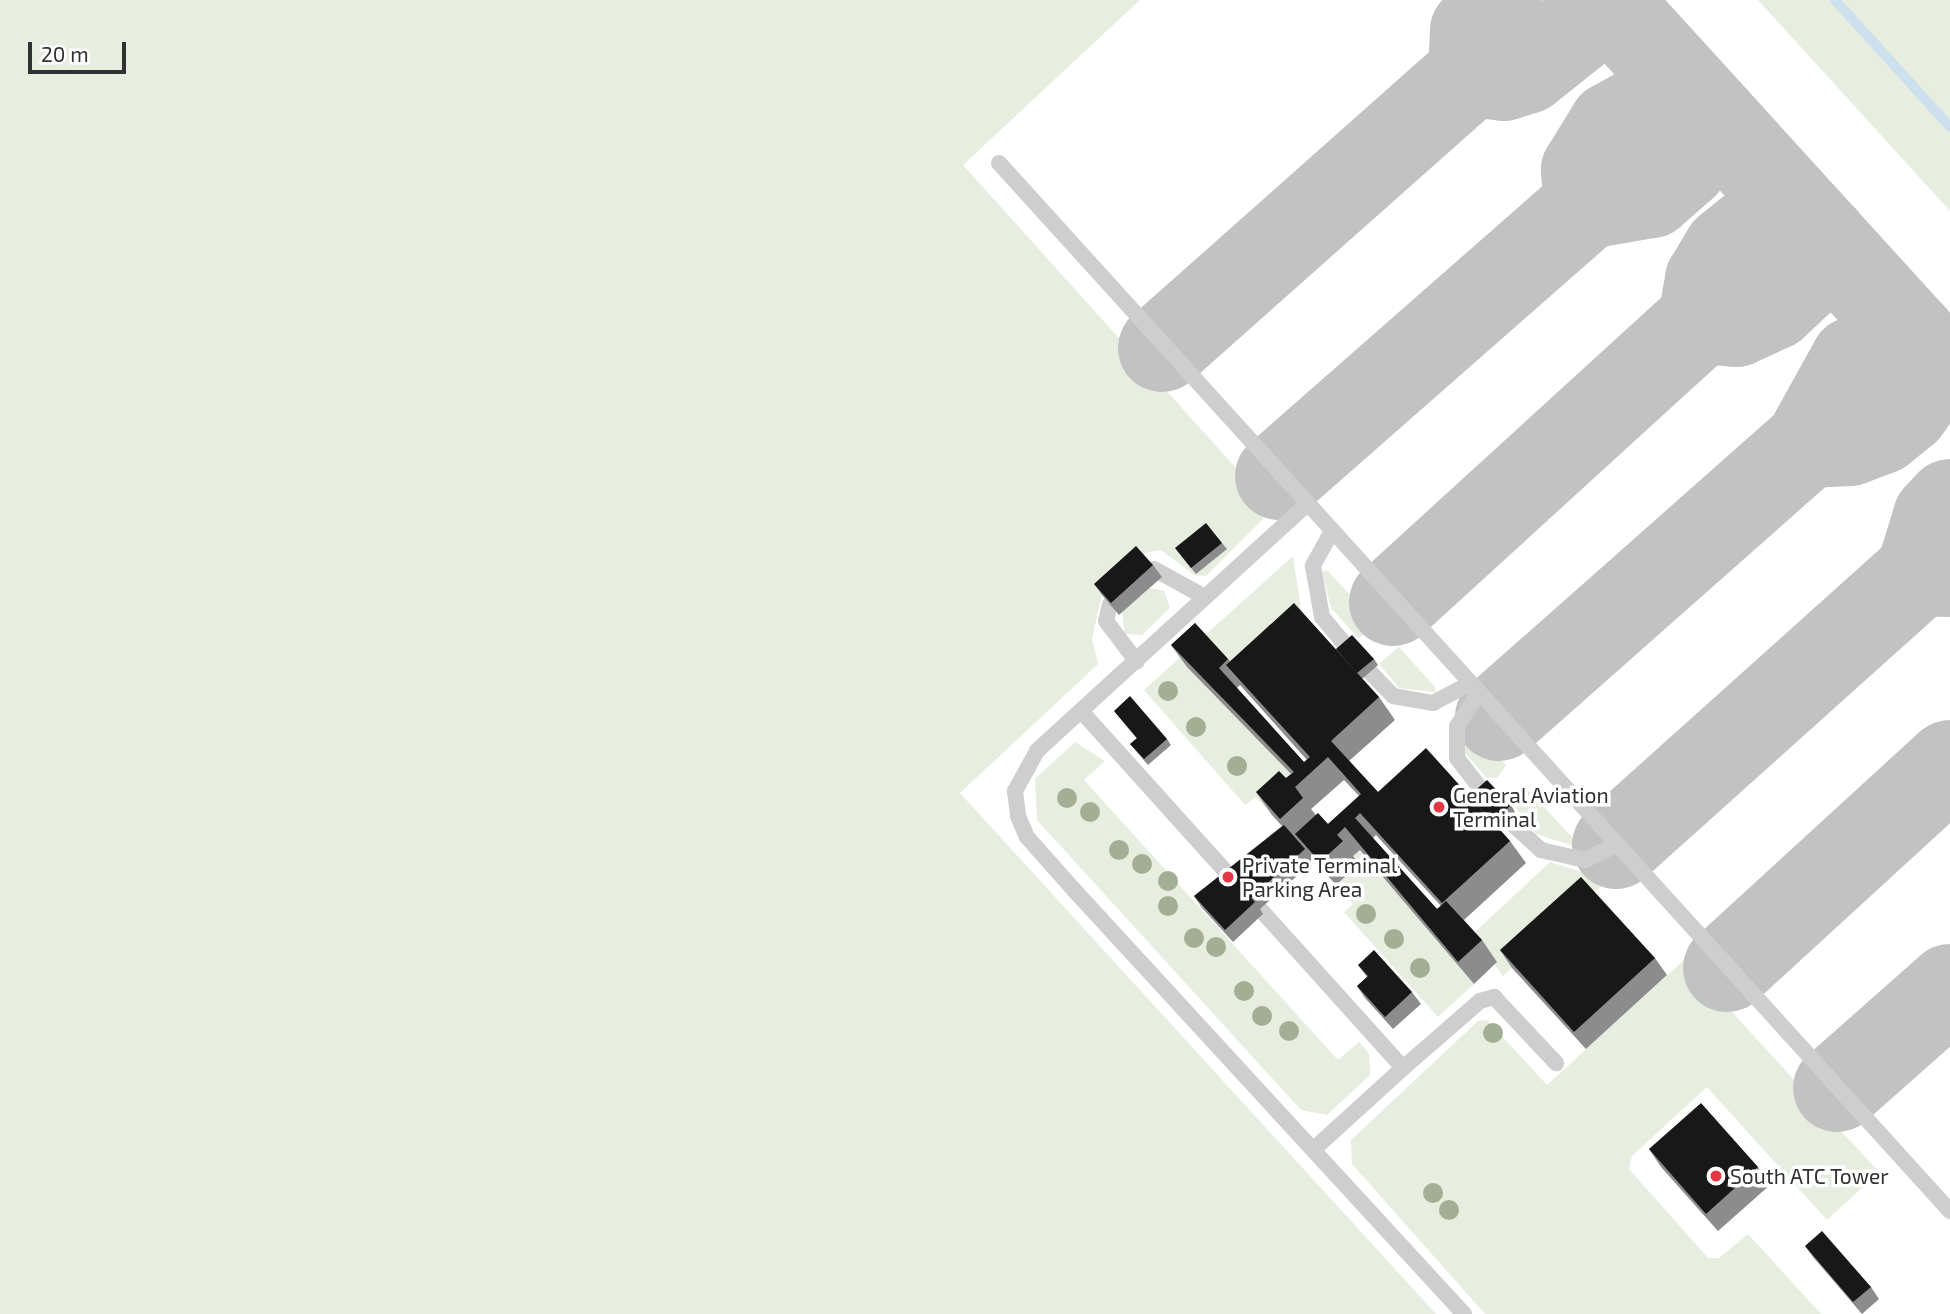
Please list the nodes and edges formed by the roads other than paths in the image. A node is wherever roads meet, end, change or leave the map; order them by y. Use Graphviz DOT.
graph roads {
  1 [pos="999,163"];
  2 [pos="1305,506"];
  3 [pos="1331,533"];
  4 [pos="1154,569"];
  5 [pos="1205,597"];
  6 [pos="1110,604"];
  7 [pos="1348,648"];
  8 [pos="1137,662"];
  9 [pos="1370,672"];
  10 [pos="1474,689"];
  11 [pos="1082,712"];
  12 [pos="1484,793"];
  13 [pos="1507,819"];
  14 [pos="1616,845"];
  15 [pos="1238,885"];
  16 [pos="1260,909"];
  17 [pos="1556,1063"];
  18 [pos="1404,1068"];
  19 [pos="1314,1149"];
  20 [pos="1950,1211"];
  21 [pos="1464,1314"];
  1 -- 2 [label="lane"];
  2 -- 3 [label="lane"];
  2 -- 5 [label="lane"];
  3 -- 7 [label="lane"];
  3 -- 10 [label="lane"];
  4 -- 5 [label="lane"];
  5 -- 8 [label="lane"];
  6 -- 8 [label="lane"];
  8 -- 11 [label="lane"];
  9 -- 10 [label="lane"];
  10 -- 12 [label="lane"];
  10 -- 14 [label="lane"];
  11 -- 15 [label="lane"];
  11 -- 19 [label="lane"];
  13 -- 14 [label="lane"];
  14 -- 20 [label="lane"];
  16 -- 18 [label="lane"];
  17 -- 18 [label="lane"];
  18 -- 19 [label="lane"];
  19 -- 21 [label="lane"];
}
